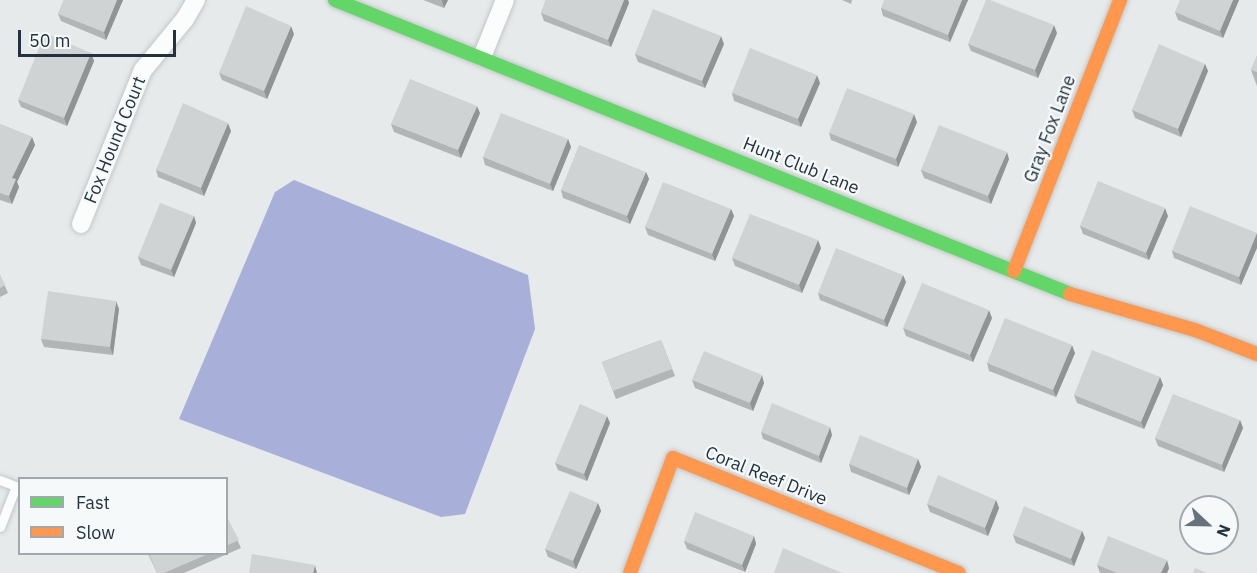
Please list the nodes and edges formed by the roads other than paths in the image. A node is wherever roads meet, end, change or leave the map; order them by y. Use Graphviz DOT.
graph roads {
  1 [pos="196,0"];
  2 [pos="335,0"];
  3 [pos="505,0"];
  4 [pos="1116,1"];
  5 [pos="482,57"];
  6 [pos="81,224"];
  7 [pos="1014,271"];
  8 [pos="1257,354"];
  9 [pos="0,480"];
  10 [pos="0,527"];
  11 [pos="630,573"];
  12 [pos="958,573"];
  1 -- 6 [label="street, Fox Hound Court"];
  2 -- 5 [label="street, Hunt Club Lane"];
  3 -- 5 [label="street"];
  4 -- 7 [label="street, Gray Fox Lane"];
  5 -- 7 [label="street, Hunt Club Lane"];
  7 -- 8 [label="street, Hunt Club Lane"];
  9 -- 10 [label="lane"];
  11 -- 12 [label="street, Coral Reef Drive"];
}
